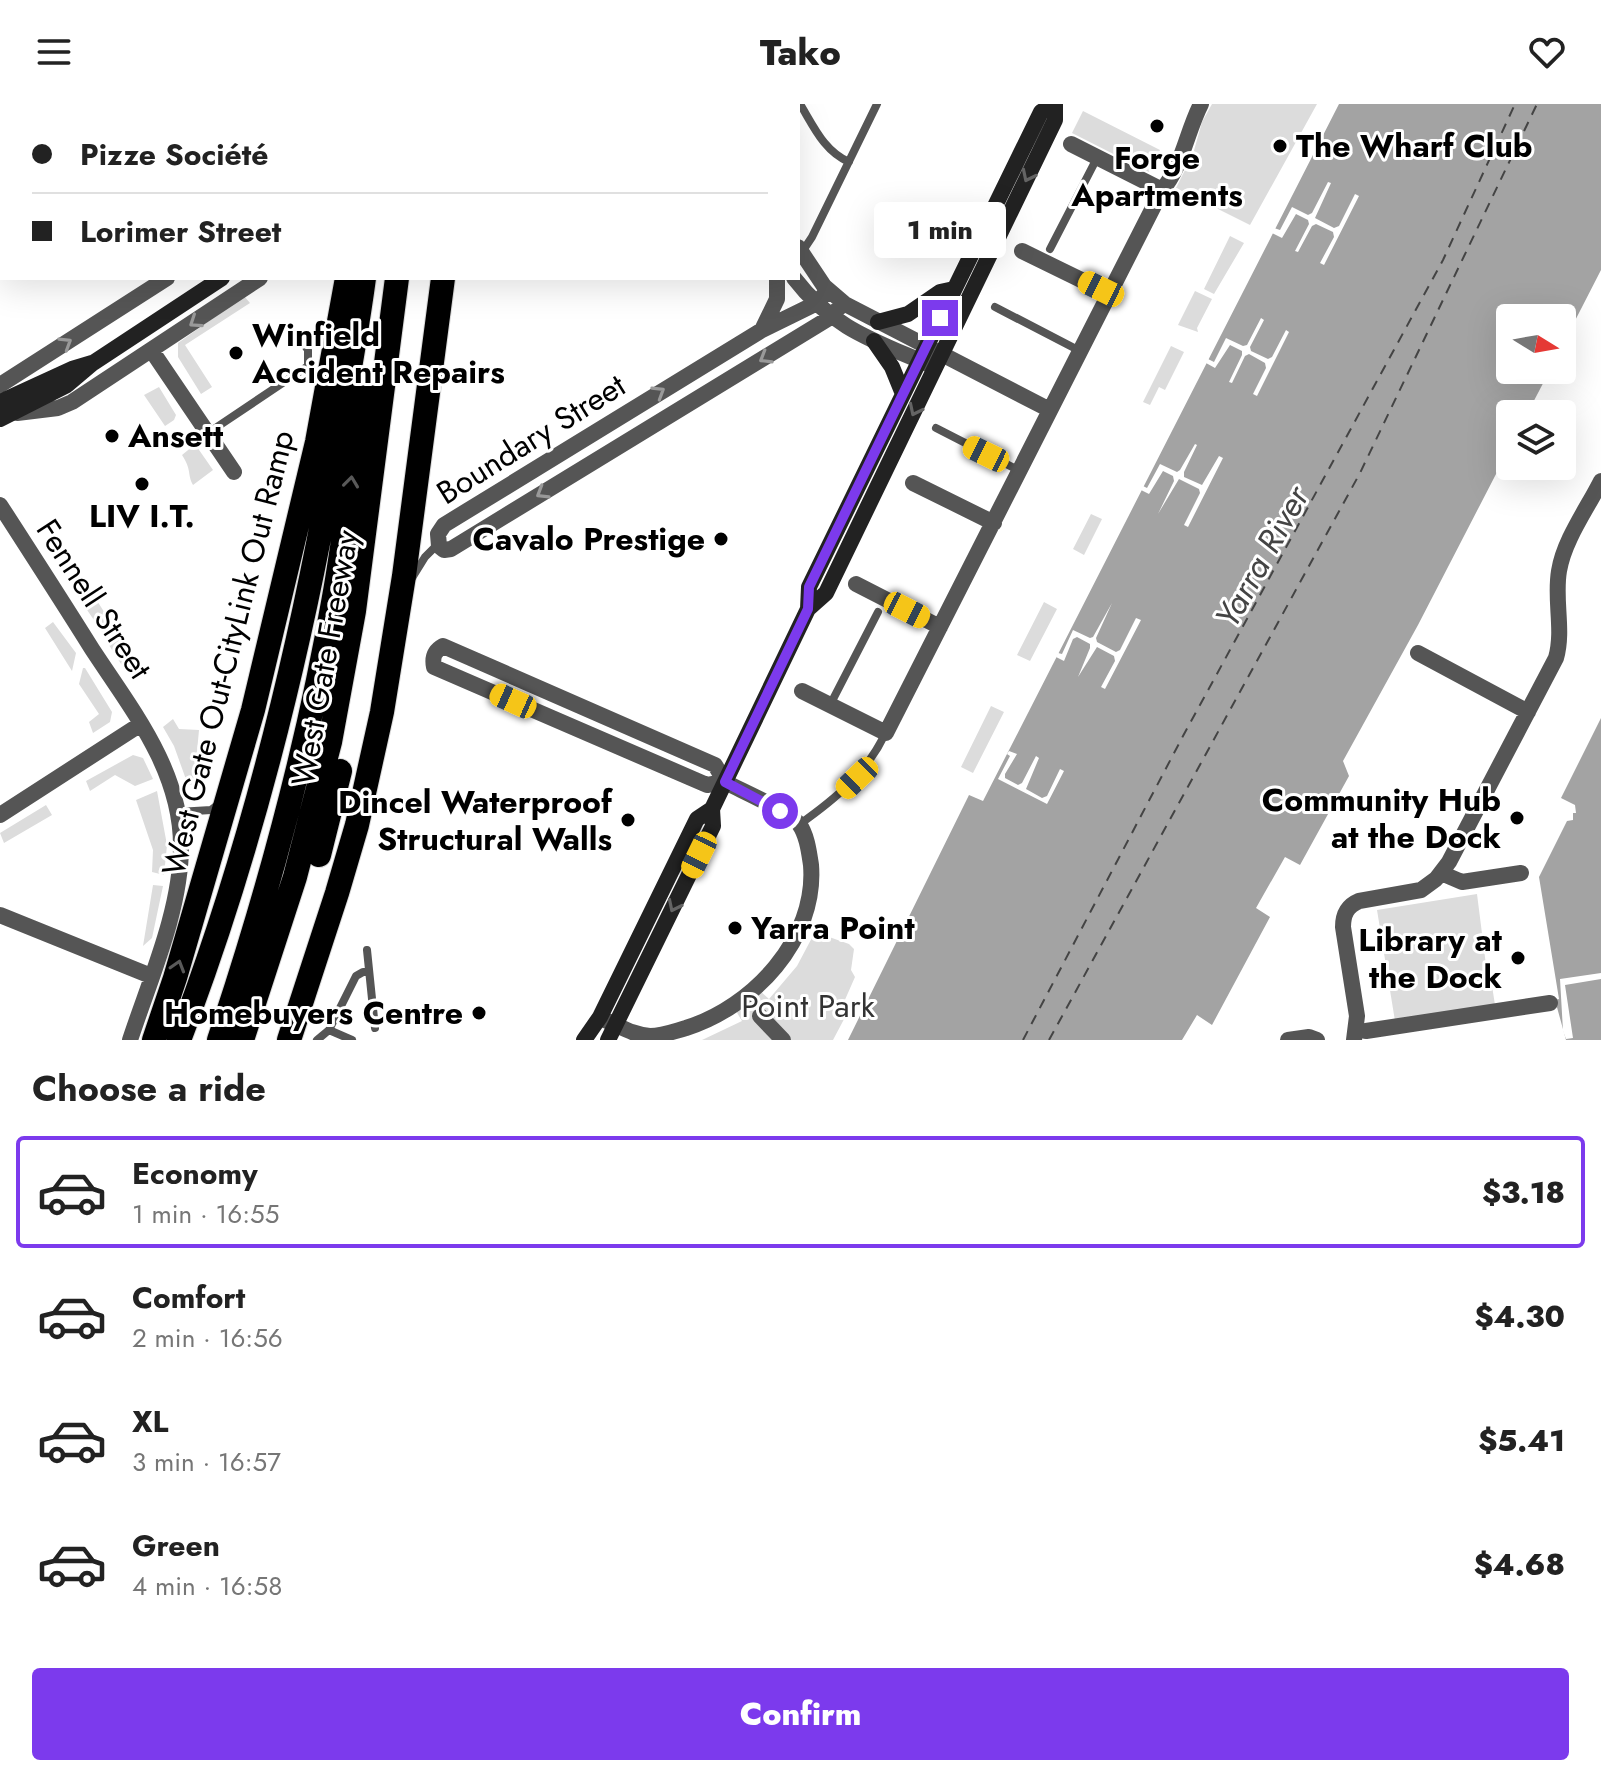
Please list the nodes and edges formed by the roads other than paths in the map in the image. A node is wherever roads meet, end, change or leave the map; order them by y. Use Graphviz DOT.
graph roads {
  1 [pos="800,104"];
  2 [pos="877,104"];
  3 [pos="1054,104"];
  4 [pos="1201,104"];
  5 [pos="1071,144"];
  6 [pos="1097,157"];
  7 [pos="849,162"];
  8 [pos="1162,190"];
  9 [pos="1050,249"];
  10 [pos="800,250"];
  11 [pos="1022,251"];
  12 [pos="164,280"];
  13 [pos="219,280"];
  14 [pos="257,280"];
  15 [pos="347,280"];
  16 [pos="364,280"];
  17 [pos="377,280"];
  18 [pos="397,280"];
  19 [pos="414,280"];
  20 [pos="430,280"];
  21 [pos="443,280"];
  22 [pos="777,280"];
  23 [pos="796,280"];
  24 [pos="954,289"];
  25 [pos="828,291"];
  26 [pos="1110,294"];
  27 [pos="843,303"];
  28 [pos="815,304"];
  29 [pos="995,307"];
  30 [pos="831,317"];
  31 [pos="878,322"];
  32 [pos="762,330"];
  33 [pos="298,336"];
  34 [pos="874,341"];
  35 [pos="152,351"];
  36 [pos="1081,351"];
  37 [pos="922,353"];
  38 [pos="943,361"];
  39 [pos="93,363"];
  40 [pos="0,385"];
  41 [pos="903,394"];
  42 [pos="0,402"];
  43 [pos="1050,410"];
  44 [pos="0,419"];
  45 [pos="936,428"];
  46 [pos="208,433"];
  47 [pos="317,442"];
  48 [pos="1021,471"];
  49 [pos="234,472"];
  50 [pos="1601,481"];
  51 [pos="913,483"];
  52 [pos="0,505"];
  53 [pos="994,523"];
  54 [pos="438,544"];
  55 [pos="856,584"];
  56 [pos="808,609"];
  57 [pos="878,612"];
  58 [pos="397,625"];
  59 [pos="940,627"];
  60 [pos="1418,653"];
  61 [pos="548,691"];
  62 [pos="802,691"];
  63 [pos="830,705"];
  64 [pos="1528,712"];
  65 [pos="539,713"];
  66 [pos="141,724"];
  67 [pos="632,728"];
  68 [pos="886,733"];
  69 [pos="623,749"];
  70 [pos="725,782"];
  71 [pos="229,796"];
  72 [pos="712,809"];
  73 [pos="178,812"];
  74 [pos="0,815"];
  75 [pos="799,824"];
  76 [pos="1441,873"];
  77 [pos="1521,873"];
  78 [pos="265,885"];
  79 [pos="0,915"];
  80 [pos="367,950"];
  81 [pos="369,972"];
  82 [pos="151,976"];
  83 [pos="1550,1003"];
  84 [pos="760,1016"];
  85 [pos="600,1017"];
  86 [pos="617,1025"];
  87 [pos="375,1028"];
  88 [pos="329,1030"];
  89 [pos="182,1032"];
  90 [pos="1360,1036"];
  91 [pos="130,1040"];
  92 [pos="154,1040"];
  93 [pos="206,1040"];
  94 [pos="219,1040"];
  95 [pos="242,1040"];
  96 [pos="259,1040"];
  97 [pos="277,1040"];
  98 [pos="289,1040"];
  99 [pos="317,1040"];
  100 [pos="352,1040"];
  101 [pos="584,1040"];
  102 [pos="608,1040"];
  103 [pos="783,1040"];
  104 [pos="1288,1040"];
  105 [pos="1317,1040"];
  1 -- 7 [label="lane"];
  2 -- 7 [label="lane"];
  3 -- 24 [label="main road"];
  3 -- 38 [label="main road, one-way"];
  4 -- 8 [label="street"];
  5 -- 6 [label="street"];
  6 -- 8 [label="street"];
  6 -- 9 [label="lane"];
  7 -- 10 [label="lane"];
  8 -- 26 [label="street"];
  10 -- 25 [label="street"];
  11 -- 26 [label="street"];
  40 -- 12 [label="street, one-way"];
  13 -- 39 [label="main road"];
  14 -- 35 [label="street, one-way"];
  15 -- 47 [label="highway, West Gate Out-CityLink Out Ramp"];
  16 -- 89 [label="highway"];
  78 -- 17 [label="highway, West Gate Freeway, one-way"];
  18 -- 95 [label="highway"];
  19 -- 96 [label="highway, West Gate Freeway"];
  20 -- 97 [label="highway"];
  21 -- 58 [label="highway"];
  22 -- 32 [label="street"];
  23 -- 28 [label="street"];
  24 -- 31 [label="main road"];
  24 -- 37 [label="main road"];
  25 -- 27 [label="street"];
  25 -- 28 [label="street, Boundary Street"];
  26 -- 36 [label="street"];
  27 -- 30 [label="street, Boundary Street"];
  27 -- 31 [label="street"];
  28 -- 30 [label="street"];
  28 -- 32 [label="street, Boundary Street"];
  29 -- 36 [label="lane"];
  30 -- 34 [label="street"];
  30 -- 54 [label="street, Boundary Street, one-way"];
  31 -- 37 [label="street"];
  54 -- 32 [label="street, Boundary Street, one-way"];
  33 -- 46 [label="lane"];
  34 -- 37 [label="street"];
  34 -- 41 [label="main road"];
  35 -- 44 [label="street"];
  35 -- 46 [label="street"];
  36 -- 43 [label="street"];
  37 -- 38 [label="street"];
  37 -- 41 [label="main road"];
  38 -- 43 [label="street"];
  38 -- 56 [label="main road, one-way"];
  39 -- 42 [label="main road"];
  39 -- 44 [label="main road"];
  41 -- 56 [label="main road"];
  43 -- 48 [label="street"];
  45 -- 48 [label="lane"];
  46 -- 49 [label="street"];
  47 -- 71 [label="highway, West Gate Out-CityLink Out Ramp"];
  47 -- 89 [label="highway"];
  48 -- 53 [label="street"];
  50 -- 64 [label="street"];
  51 -- 53 [label="street"];
  52 -- 66 [label="street, Fennell Street"];
  53 -- 59 [label="street"];
  54 -- 58 [label="lane"];
  55 -- 59 [label="street"];
  56 -- 70 [label="main road"];
  57 -- 63 [label="lane"];
  58 -- 98 [label="highway"];
  59 -- 68 [label="street"];
  60 -- 64 [label="street"];
  61 -- 65 [label="street"];
  61 -- 65 [label="street"];
  61 -- 67 [label="street"];
  62 -- 63 [label="street"];
  63 -- 68 [label="street"];
  64 -- 76 [label="street"];
  65 -- 69 [label="street"];
  66 -- 73 [label="street, Fennell Street"];
  66 -- 74 [label="street"];
  67 -- 69 [label="street"];
  67 -- 70 [label="street"];
  68 -- 75 [label="lane"];
  69 -- 70 [label="street"];
  70 -- 72 [label="main road"];
  70 -- 75 [label="street"];
  71 -- 73 [label="lane"];
  92 -- 71 [label="highway, West Gate Out-CityLink Out Ramp, one-way"];
  72 -- 85 [label="main road"];
  72 -- 86 [label="main road, one-way"];
  73 -- 82 [label="street, Fennell Street"];
  75 -- 86 [label="street"];
  76 -- 77 [label="street"];
  76 -- 90 [label="street"];
  78 -- 93 [label="highway"];
  78 -- 94 [label="highway, West Gate Freeway"];
  79 -- 82 [label="street"];
  80 -- 81 [label="lane"];
  81 -- 87 [label="lane"];
  81 -- 88 [label="lane"];
  82 -- 91 [label="street, Fennell Street"];
  83 -- 90 [label="street"];
  84 -- 103 [label="street"];
  85 -- 86 [label="street"];
  85 -- 101 [label="main road"];
  86 -- 102 [label="main road"];
  88 -- 99 [label="lane"];
  88 -- 100 [label="lane"];
  104 -- 105 [label="street"];
}
